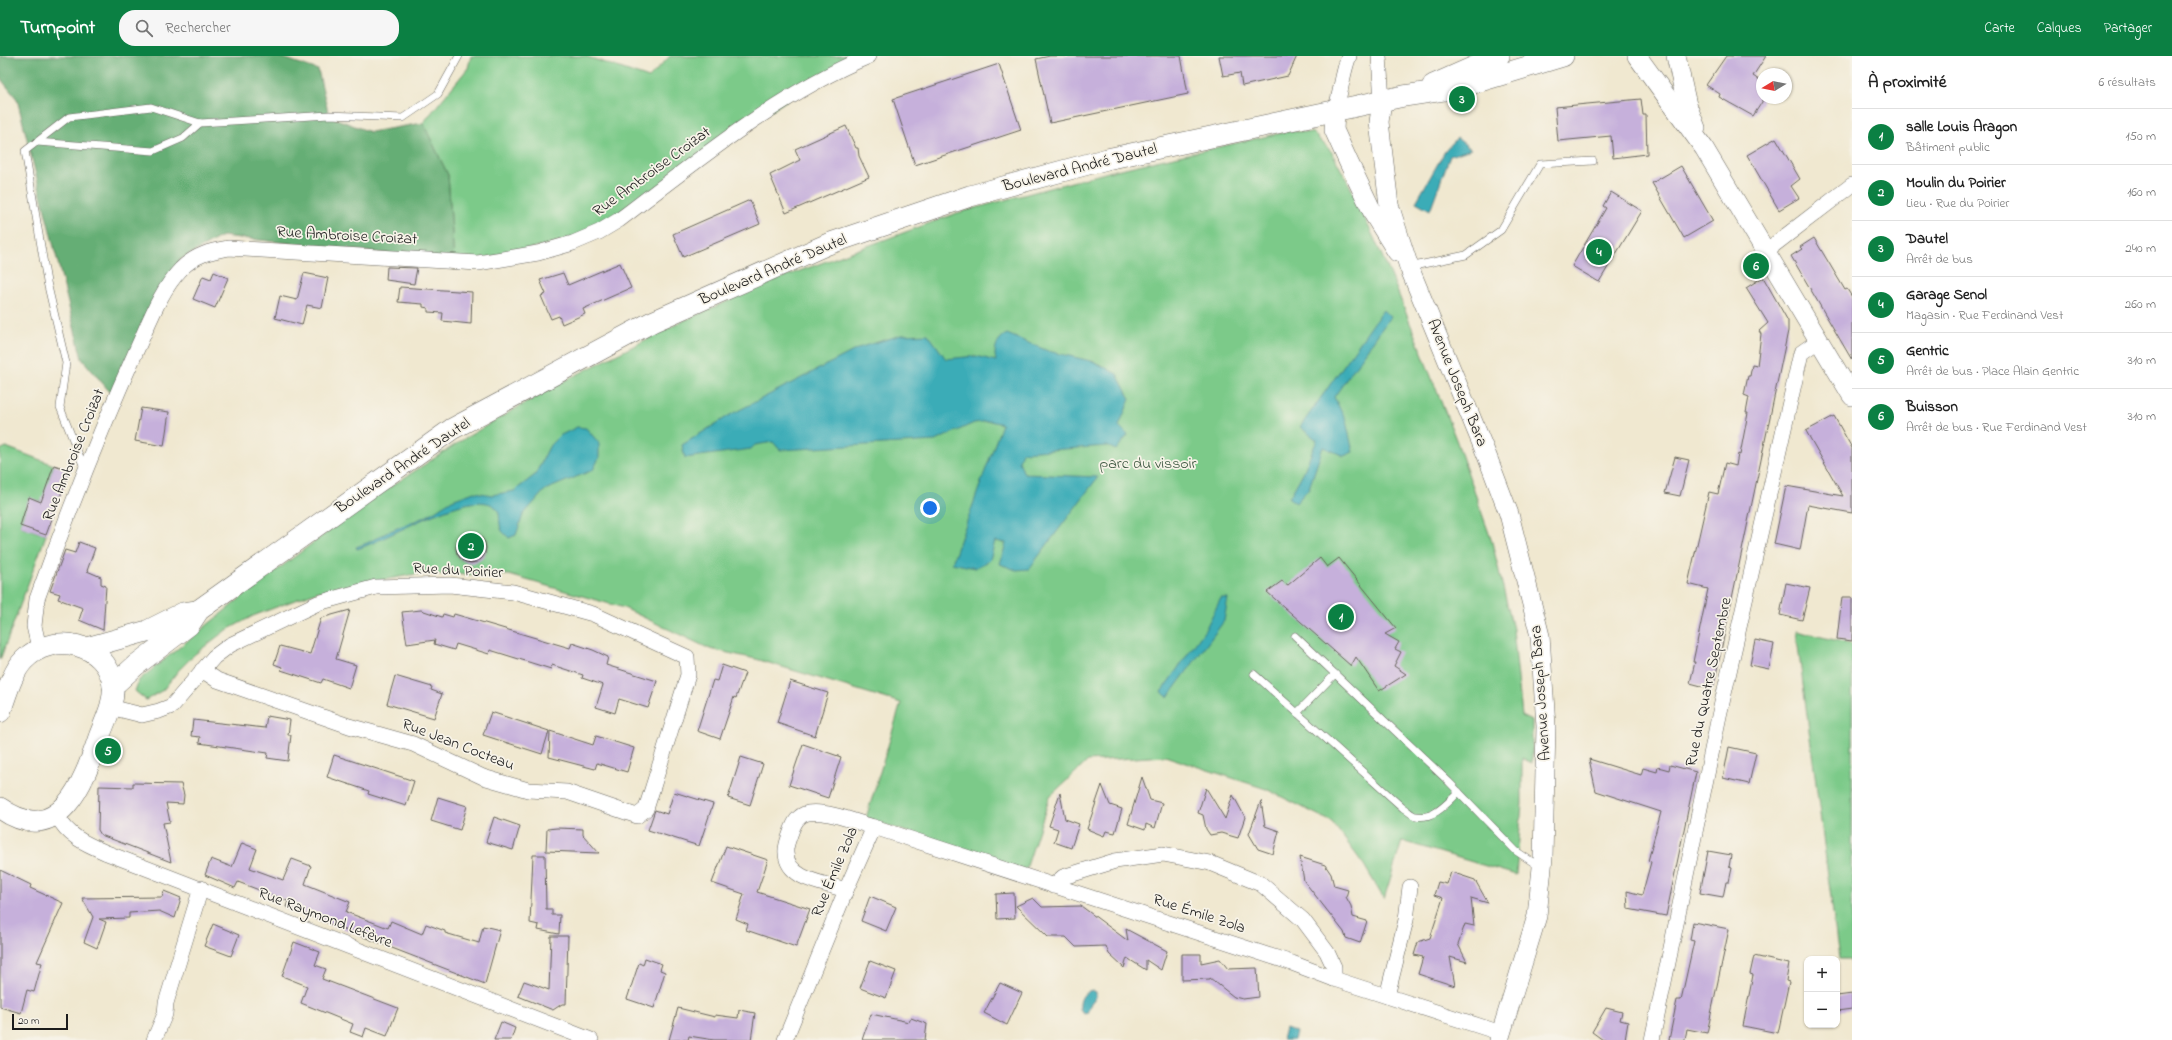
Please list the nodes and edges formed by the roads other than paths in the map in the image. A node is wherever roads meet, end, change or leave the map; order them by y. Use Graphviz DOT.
graph roads {
  1 [pos="459,56"];
  2 [pos="869,56"];
  3 [pos="1349,56"];
  4 [pos="1379,56"];
  5 [pos="1499,56"];
  6 [pos="1563,56"];
  7 [pos="1637,56"];
  8 [pos="1676,56"];
  9 [pos="1417,94"];
  10 [pos="1382,101"];
  11 [pos="1335,111"];
  12 [pos="200,123"];
  13 [pos="37,142"];
  14 [pos="1704,148"];
  15 [pos="1593,160"];
  16 [pos="1852,185"];
  17 [pos="1766,251"];
  18 [pos="1409,267"];
  19 [pos="1818,341"];
  20 [pos="1852,396"];
  21 [pos="86,473"];
  22 [pos="199,610"];
  23 [pos="1295,636"];
  24 [pos="39,648"];
  25 [pos="86,648"];
  26 [pos="202,670"];
  27 [pos="1254,674"];
  28 [pos="1335,674"];
  29 [pos="113,686"];
  30 [pos="110,707"];
  31 [pos="0,712"];
  32 [pos="1297,713"];
  33 [pos="1459,792"];
  34 [pos="0,808"];
  35 [pos="57,815"];
  36 [pos="637,816"];
  37 [pos="874,827"];
  38 [pos="1542,868"];
  39 [pos="1053,886"];
  40 [pos="1410,887"];
  41 [pos="201,888"];
  42 [pos="846,890"];
  43 [pos="1334,979"];
  44 [pos="1387,996"];
  45 [pos="1500,1036"];
  46 [pos="154,1040"];
  47 [pos="591,1040"];
  48 [pos="786,1040"];
  49 [pos="1652,1040"];
  1 -- 12 [label="lane"];
  2 -- 21 [label="street, Rue Ambroise Croizat"];
  3 -- 11 [label="street"];
  4 -- 10 [label="street"];
  5 -- 9 [label="main road, Boulevard André Dautel"];
  6 -- 9 [label="main road, Boulevard André Dautel"];
  7 -- 14 [label="street"];
  8 -- 14 [label="street"];
  9 -- 10 [label="main road, Boulevard André Dautel"];
  10 -- 11 [label="main road, Boulevard André Dautel"];
  10 -- 18 [label="street, Avenue Joseph Bara"];
  11 -- 18 [label="street, Avenue Joseph Bara"];
  11 -- 22 [label="main road, Boulevard André Dautel"];
  12 -- 13 [label="lane"];
  12 -- 13 [label="lane"];
  13 -- 21 [label="lane"];
  14 -- 17 [label="street"];
  15 -- 18 [label="lane"];
  16 -- 17 [label="street"];
  17 -- 19 [label="street"];
  18 -- 38 [label="street, Avenue Joseph Bara"];
  19 -- 20 [label="street"];
  19 -- 49 [label="street, Rue du Quatre Septembre"];
  21 -- 24 [label="street, Rue Ambroise Croizat"];
  22 -- 25 [label="main road, Boulevard André Dautel"];
  22 -- 29 [label="main road, Boulevard André Dautel"];
  23 -- 28 [label="lane"];
  24 -- 25 [label="main road"];
  24 -- 31 [label="main road"];
  25 -- 29 [label="main road"];
  26 -- 30 [label="street, Rue du Poirier"];
  26 -- 36 [label="street, Rue Jean Cocteau"];
  26 -- 36 [label="street, Rue du Poirier"];
  27 -- 32 [label="lane"];
  28 -- 32 [label="lane"];
  28 -- 33 [label="lane"];
  29 -- 30 [label="main road"];
  30 -- 35 [label="main road"];
  32 -- 33 [label="lane"];
  33 -- 38 [label="lane"];
  34 -- 35 [label="main road"];
  35 -- 41 [label="street, Rue Raymond Lefèvre"];
  37 -- 39 [label="street, Rue Émile Zola"];
  37 -- 42 [label="street, Rue Émile Zola"];
  37 -- 42 [label="street"];
  38 -- 45 [label="street, Avenue Joseph Bara"];
  39 -- 43 [label="street, Rue Émile Zola"];
  39 -- 43 [label="street"];
  40 -- 44 [label="street"];
  41 -- 46 [label="street"];
  41 -- 47 [label="street, Rue Raymond Lefèvre"];
  42 -- 48 [label="street, Rue Émile Zola"];
  43 -- 44 [label="street, Rue Émile Zola"];
  44 -- 45 [label="street, Rue Émile Zola"];
}
